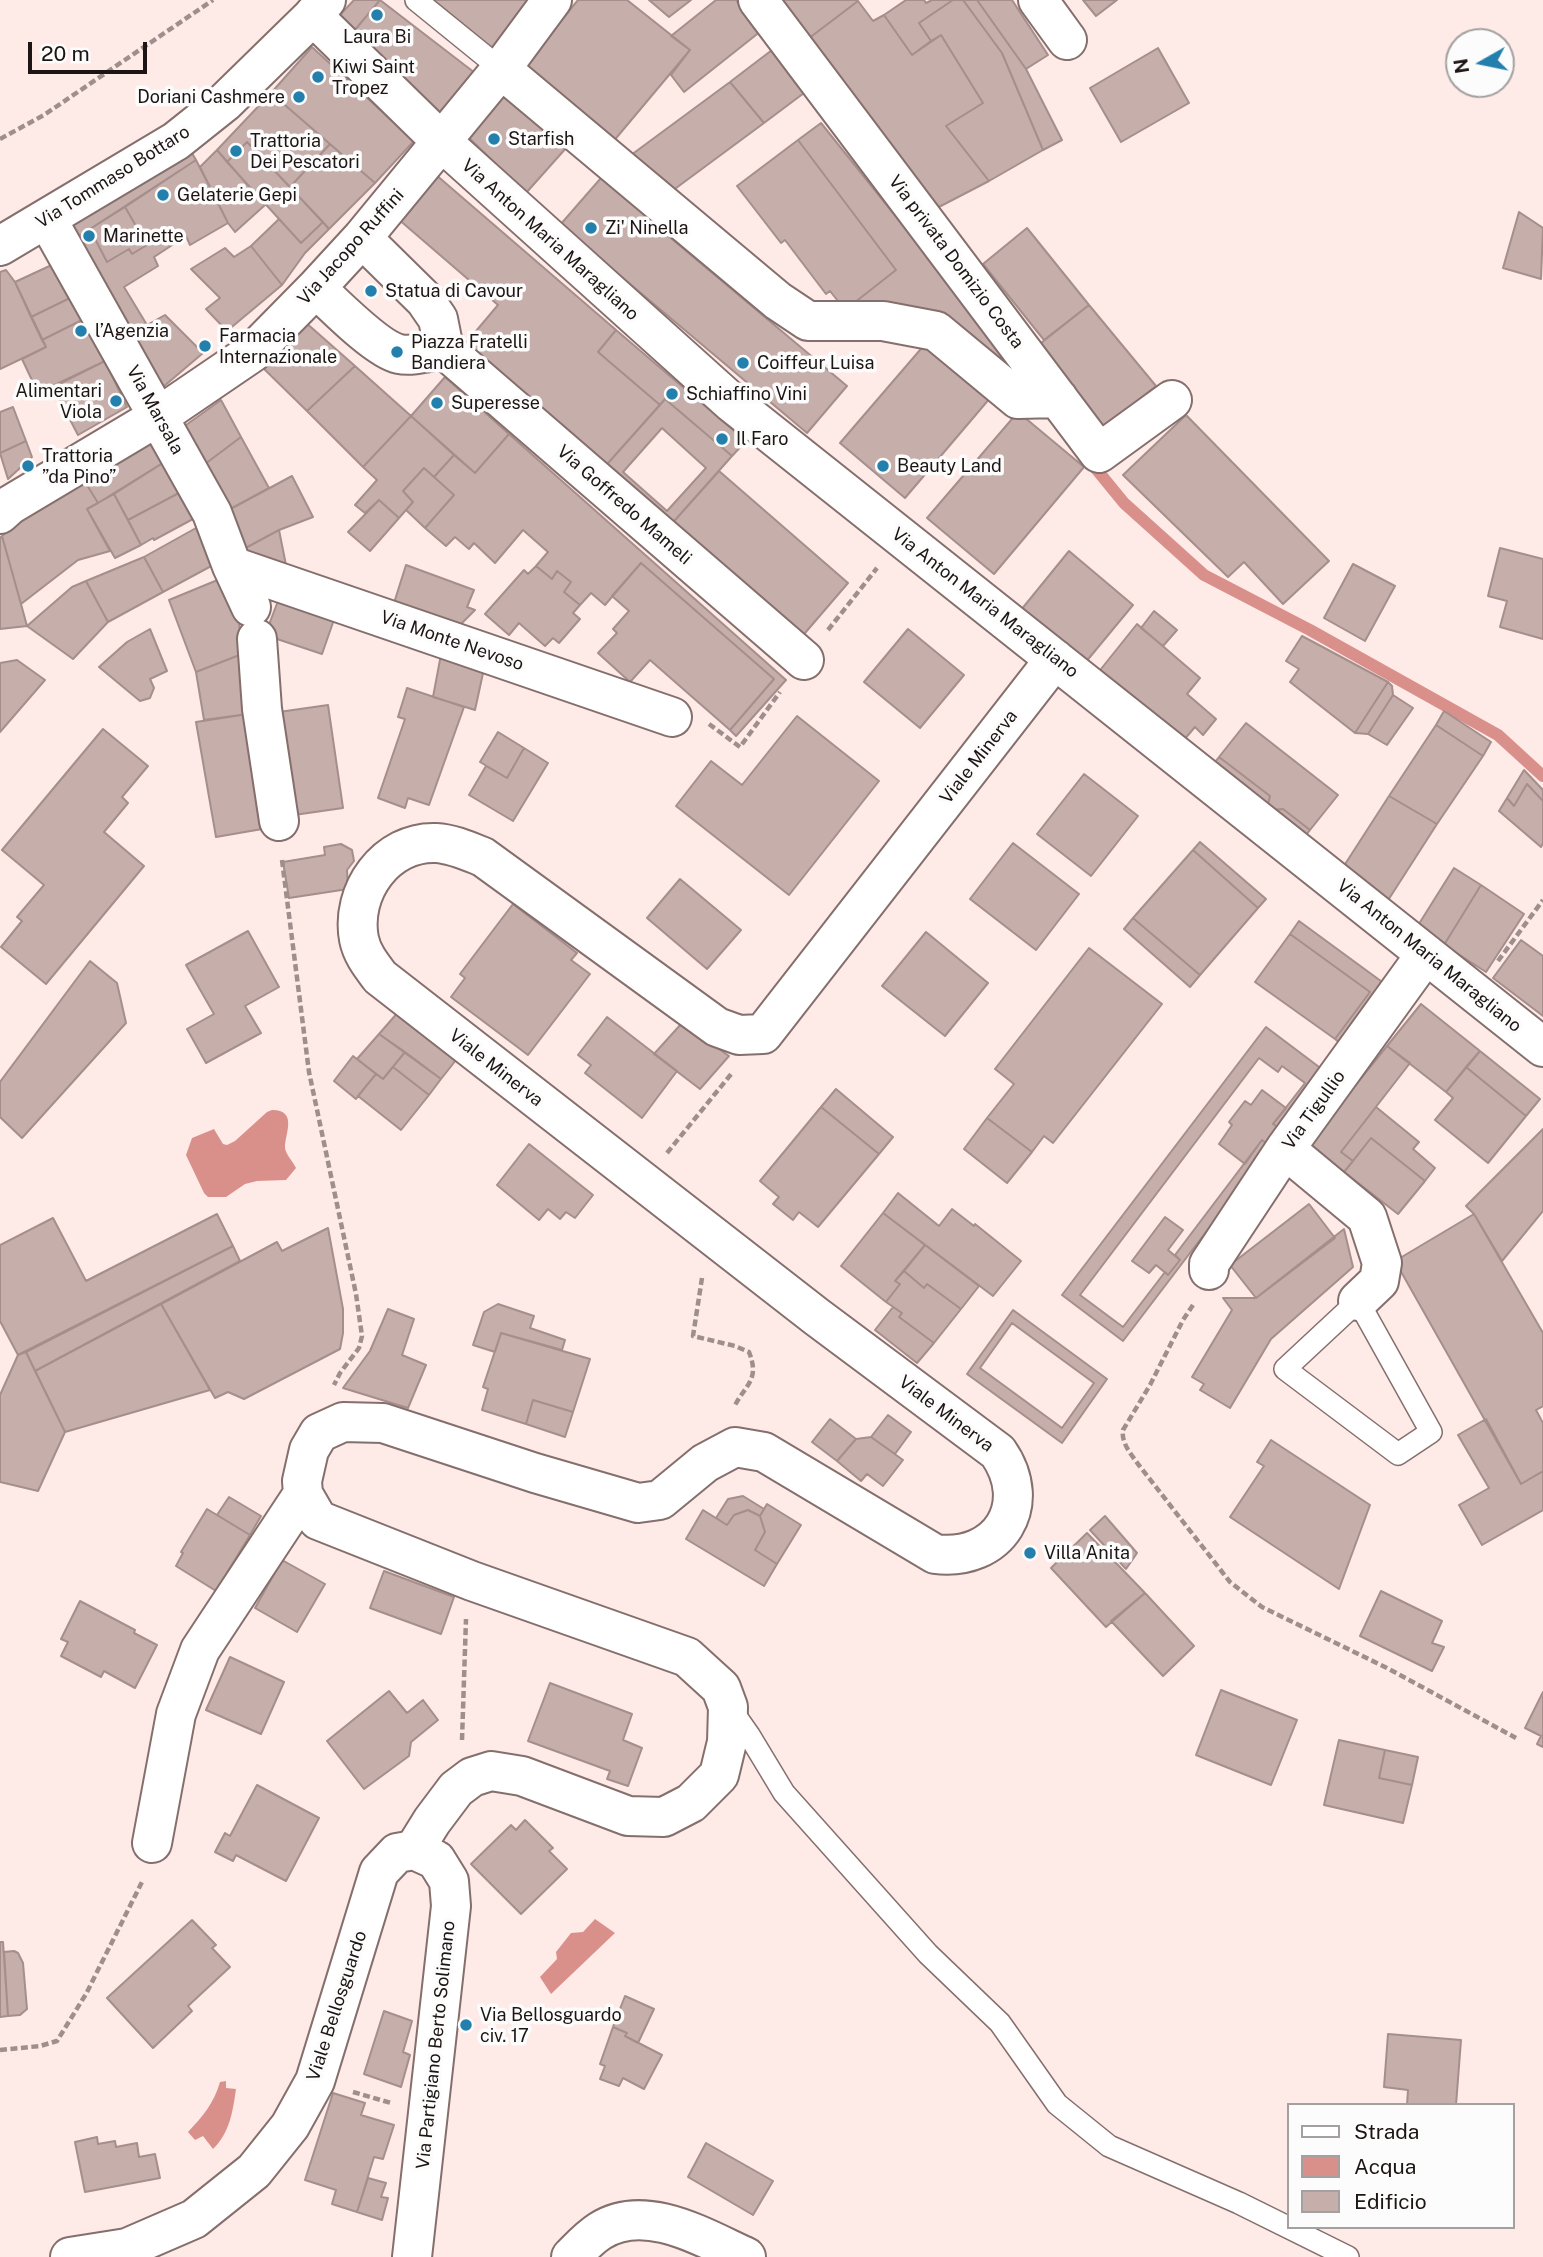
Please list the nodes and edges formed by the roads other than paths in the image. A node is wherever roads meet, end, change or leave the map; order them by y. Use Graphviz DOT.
graph roads {
  1 [pos="416,0"];
  2 [pos="552,0"];
  3 [pos="758,0"];
  4 [pos="1038,0"];
  5 [pos="320,8"];
  6 [pos="1067,40"];
  7 [pos="500,69"];
  8 [pos="442,142"];
  9 [pos="47,219"];
  10 [pos="362,238"];
  11 [pos="0,246"];
  12 [pos="316,288"];
  13 [pos="444,349"];
  14 [pos="1058,398"];
  15 [pos="1172,400"];
  16 [pos="159,416"];
  17 [pos="0,514"];
  18 [pos="232,566"];
  19 [pos="1055,659"];
  20 [pos="804,660"];
  21 [pos="671,717"];
  22 [pos="279,821"];
  23 [pos="1426,954"];
  24 [pos="1543,1047"];
  25 [pos="1285,1149"];
  26 [pos="1209,1270"];
  27 [pos="1358,1301"];
  28 [pos="303,1493"];
  29 [pos="728,1707"];
  30 [pos="152,1843"];
  31 [pos="414,1850"];
  32 [pos="1288,2227"];
  33 [pos="1291,2229"];
  34 [pos="70,2257"];
  35 [pos="412,2257"];
  36 [pos="571,2257"];
  37 [pos="746,2257"];
  38 [pos="1348,2257"];
  1 -- 7 [label="lane"];
  2 -- 7 [label="street, Via Jacopo Ruffini"];
  3 -- 14 [label="street, Via privata Domizio Costa"];
  4 -- 6 [label="street"];
  5 -- 8 [label="street, Via Anton Maria Maragliano"];
  5 -- 9 [label="street, Via Tommaso Bottaro"];
  7 -- 8 [label="street, Via Jacopo Ruffini"];
  7 -- 14 [label="street"];
  8 -- 10 [label="street, Via Jacopo Ruffini"];
  8 -- 19 [label="street, Via Anton Maria Maragliano"];
  9 -- 11 [label="street, Via Tommaso Bottaro"];
  9 -- 16 [label="street, Via Marsala"];
  10 -- 12 [label="street, Via Jacopo Ruffini"];
  10 -- 13 [label="street"];
  12 -- 13 [label="street"];
  12 -- 16 [label="street, Via Jacopo Ruffini"];
  13 -- 20 [label="street, Via Goffredo Mameli"];
  14 -- 15 [label="street, Via privata Domizio Costa"];
  16 -- 17 [label="street, Via Jacopo Ruffini"];
  16 -- 18 [label="street, Via Marsala"];
  18 -- 21 [label="street, Via Monte Nevoso"];
  18 -- 22 [label="street, Via Marsala"];
  19 -- 23 [label="street, Via Anton Maria Maragliano"];
  19 -- 28 [label="street, Viale Minerva"];
  23 -- 24 [label="street, Via Anton Maria Maragliano"];
  23 -- 25 [label="street, Via Tigullio"];
  25 -- 26 [label="street, Via Tigullio"];
  25 -- 27 [label="street"];
  27 -- 27 [label="lane"];
  28 -- 29 [label="street"];
  28 -- 30 [label="street"];
  29 -- 31 [label="street"];
  29 -- 32 [label="lane"];
  31 -- 34 [label="street, Viale Bellosguardo"];
  31 -- 35 [label="street, Via Partigiano Berto Solimano"];
  33 -- 38 [label="lane"];
  36 -- 37 [label="street"];
}
